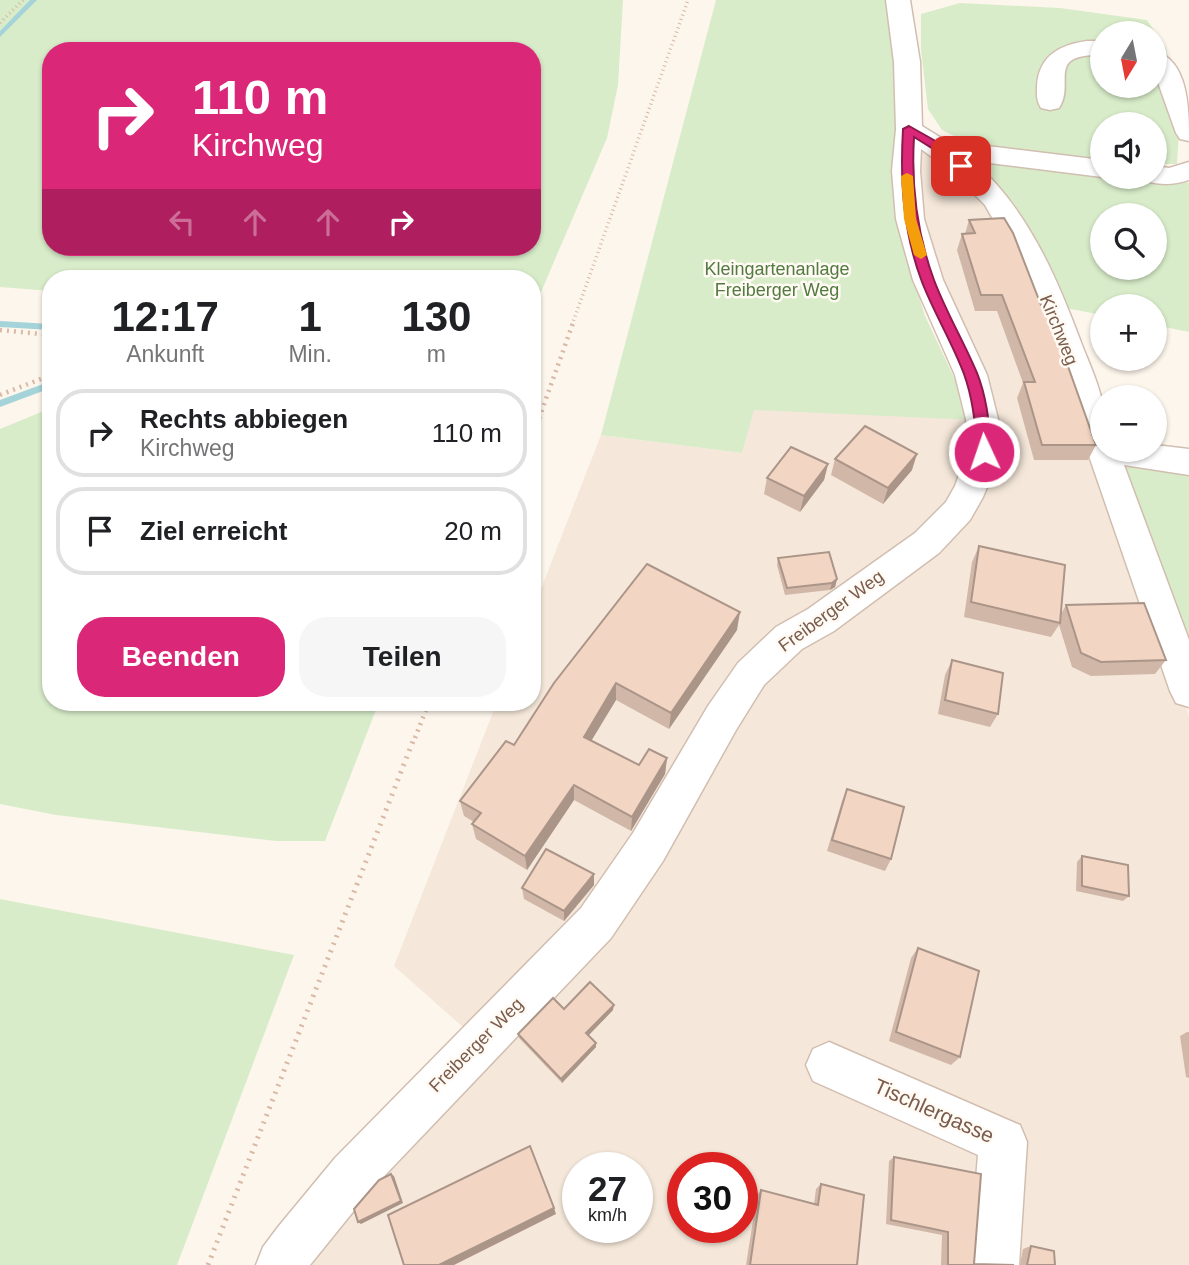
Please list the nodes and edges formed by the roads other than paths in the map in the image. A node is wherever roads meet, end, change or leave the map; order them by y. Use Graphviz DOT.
graph roads {
  1 [pos="898,0"];
  2 [pos="1090,47"];
  3 [pos="1167,72"];
  4 [pos="1050,102"];
  5 [pos="909,129"];
  6 [pos="1189,133"];
  7 [pos="942,149"];
  8 [pos="1090,167"];
  9 [pos="1189,172"];
  10 [pos="1167,176"];
  11 [pos="1090,416"];
  12 [pos="1167,459"];
  13 [pos="1106,462"];
  14 [pos="1189,462"];
  15 [pos="1189,691"];
  16 [pos="829,1065"];
  17 [pos="281,1265"];
  18 [pos="994,1265"];
  1 -- 5 [label="street, Freiberger Weg"];
  2 -- 4 [label="street"];
  3 -- 6 [label="street"];
  5 -- 7 [label="street, Kirchweg"];
  5 -- 17 [label="street, Freiberger Weg"];
  7 -- 8 [label="street"];
  7 -- 11 [label="street, Kirchweg"];
  9 -- 10 [label="street"];
  12 -- 14 [label="street"];
  13 -- 15 [label="street, Kirchweg"];
  16 -- 18 [label="street, Tischlergasse"];
}
